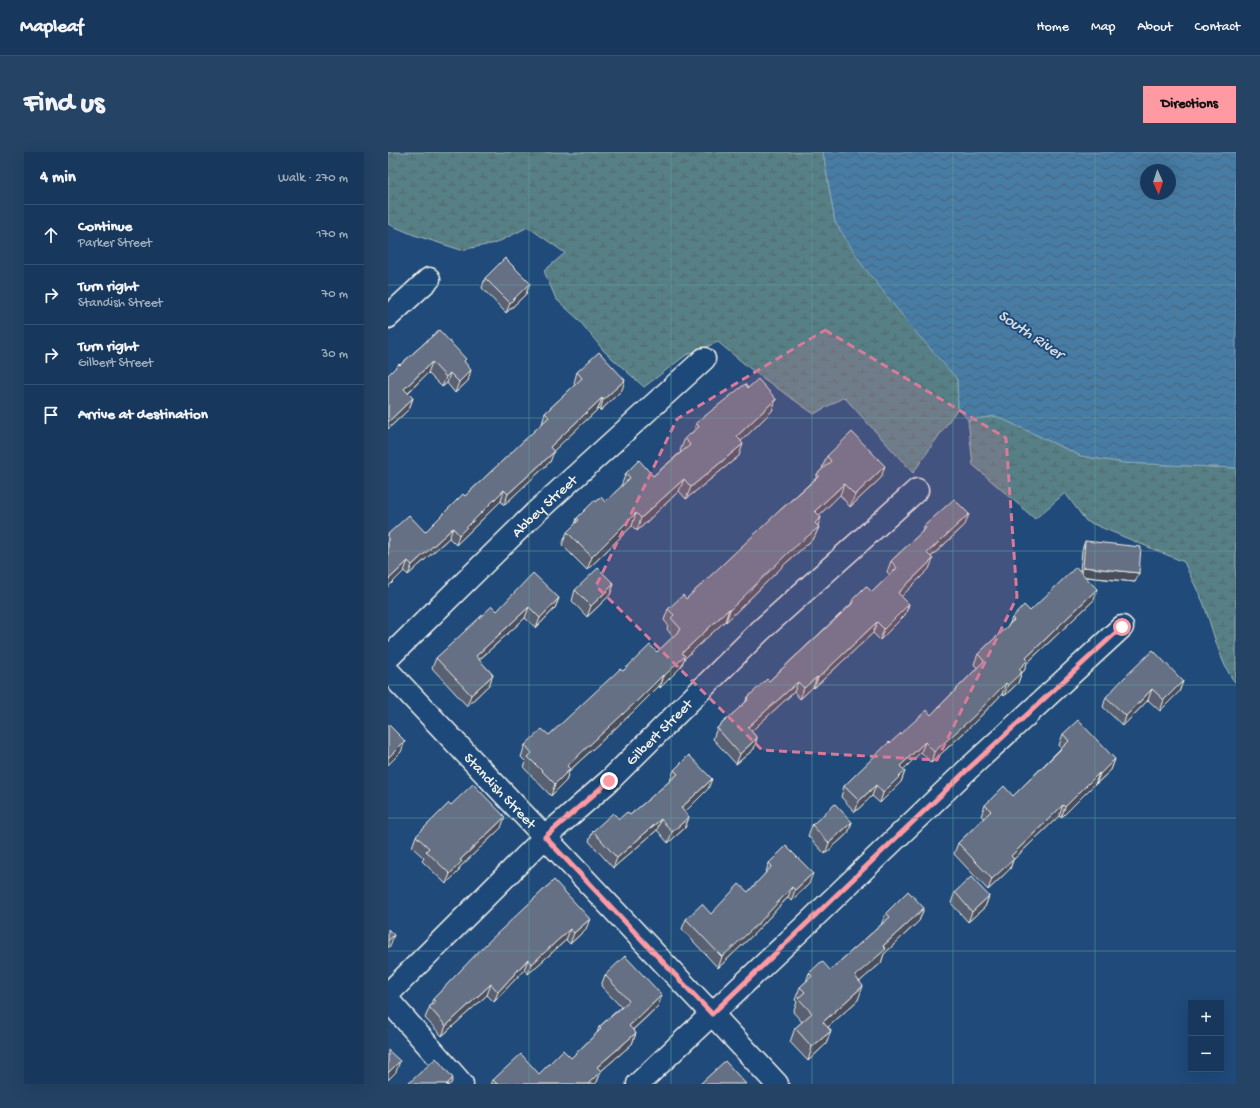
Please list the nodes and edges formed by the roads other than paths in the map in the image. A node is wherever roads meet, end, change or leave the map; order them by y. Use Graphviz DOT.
graph roads {
  1 [pos="429,279"];
  2 [pos="388,317"];
  3 [pos="704,359"];
  4 [pos="917,490"];
  5 [pos="1122,627"];
  6 [pos="388,658"];
  7 [pos="388,671"];
  8 [pos="545,837"];
  9 [pos="388,994"];
  10 [pos="388,1000"];
  11 [pos="712,1014"];
  12 [pos="462,1084"];
  13 [pos="638,1084"];
  14 [pos="777,1084"];
  1 -- 2 [label="street"];
  3 -- 6 [label="street, Abbey Street"];
  4 -- 8 [label="street, Gilbert Street"];
  5 -- 11 [label="street"];
  7 -- 8 [label="street, Standish Street"];
  8 -- 9 [label="street, Gilbert Street"];
  8 -- 11 [label="street, Standish Street"];
  10 -- 12 [label="street"];
  11 -- 13 [label="street"];
  11 -- 14 [label="street, Standish Street"];
}
